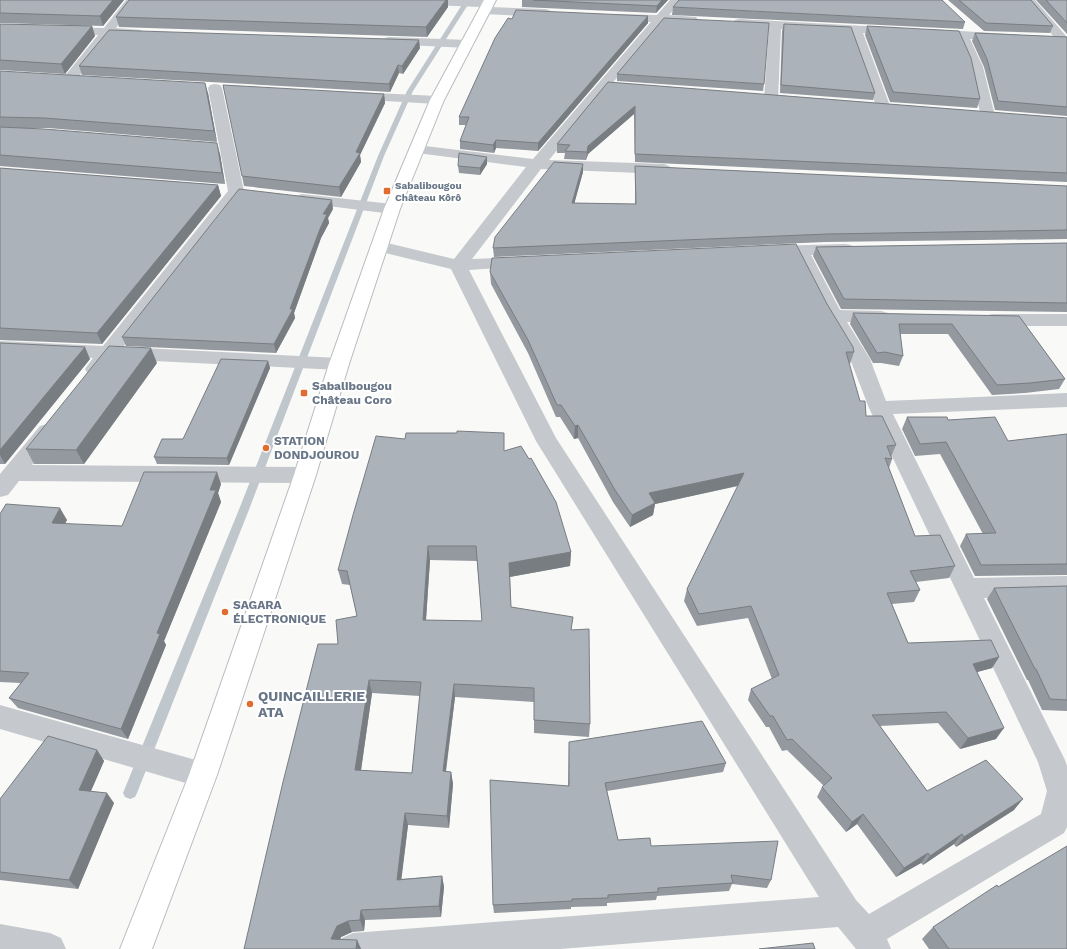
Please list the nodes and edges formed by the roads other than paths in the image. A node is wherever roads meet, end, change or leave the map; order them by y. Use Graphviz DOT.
graph roads {
  1 [pos="132,0"];
  2 [pos="405,0"];
  3 [pos="1029,0"];
  4 [pos="679,1"];
  5 [pos="487,5"];
  6 [pos="553,13"];
  7 [pos="607,16"];
  8 [pos="661,19"];
  9 [pos="962,20"];
  10 [pos="707,21"];
  11 [pos="730,22"];
  12 [pos="775,25"];
  13 [pos="855,29"];
  14 [pos="54,30"];
  15 [pos="108,32"];
  16 [pos="147,33"];
  17 [pos="962,34"];
  18 [pos="980,36"];
  19 [pos="1018,38"];
  20 [pos="1048,39"];
  21 [pos="373,40"];
  22 [pos="1065,40"];
  23 [pos="468,44"];
  24 [pos="54,79"];
  25 [pos="69,80"];
  26 [pos="84,81"];
  27 [pos="603,85"];
  28 [pos="199,87"];
  29 [pos="618,87"];
  30 [pos="215,88"];
  31 [pos="231,89"];
  32 [pos="342,95"];
  33 [pos="756,98"];
  34 [pos="771,99"];
  35 [pos="437,100"];
  36 [pos="786,100"];
  37 [pos="868,105"];
  38 [pos="883,106"];
  39 [pos="898,108"];
  40 [pos="973,114"];
  41 [pos="988,116"];
  42 [pos="1003,117"];
  43 [pos="213,148"];
  44 [pos="229,149"];
  45 [pos="417,149"];
  46 [pos="537,164"];
  47 [pos="680,170"];
  48 [pos="215,190"];
  49 [pos="244,192"];
  50 [pos="291,198"];
  51 [pos="392,209"];
  52 [pos="379,246"];
  53 [pos="864,248"];
  54 [pos="800,250"];
  55 [pos="753,252"];
  56 [pos="538,262"];
  57 [pos="458,265"];
  58 [pos="834,316"];
  59 [pos="902,318"];
  60 [pos="973,319"];
  61 [pos="1067,320"];
  62 [pos="0,347"];
  63 [pos="108,352"];
  64 [pos="339,364"];
  65 [pos="84,382"];
  66 [pos="1067,400"];
  67 [pos="879,408"];
  68 [pos="56,418"];
  69 [pos="14,473"];
  70 [pos="305,475"];
  71 [pos="0,489"];
  72 [pos="1067,586"];
  73 [pos="966,588"];
  74 [pos="0,717"];
  75 [pos="203,775"];
  76 [pos="862,931"];
  77 [pos="0,940"];
  78 [pos="537,942"];
  79 [pos="50,949"];
  80 [pos="136,949"];
  81 [pos="353,949"];
  1 -- 15 [label="street"];
  2 -- 5 [label="street"];
  3 -- 22 [label="street"];
  4 -- 8 [label="street"];
  5 -- 6 [label="street"];
  5 -- 23 [label="main road"];
  7 -- 8 [label="street"];
  8 -- 10 [label="street"];
  8 -- 27 [label="street"];
  9 -- 18 [label="street"];
  11 -- 12 [label="street"];
  12 -- 13 [label="street"];
  12 -- 34 [label="street"];
  13 -- 17 [label="street"];
  13 -- 38 [label="street"];
  14 -- 15 [label="street"];
  15 -- 16 [label="street"];
  15 -- 25 [label="street"];
  17 -- 18 [label="street"];
  17 -- 41 [label="street"];
  18 -- 19 [label="street"];
  20 -- 22 [label="street"];
  21 -- 23 [label="street"];
  23 -- 35 [label="main road"];
  24 -- 25 [label="street"];
  25 -- 26 [label="street"];
  27 -- 29 [label="street"];
  27 -- 46 [label="street"];
  28 -- 30 [label="street"];
  30 -- 31 [label="street"];
  30 -- 44 [label="street"];
  32 -- 35 [label="street"];
  33 -- 34 [label="street"];
  34 -- 36 [label="street"];
  35 -- 45 [label="main road"];
  37 -- 38 [label="street"];
  38 -- 39 [label="street"];
  40 -- 41 [label="street"];
  41 -- 42 [label="street"];
  43 -- 44 [label="street"];
  44 -- 49 [label="street"];
  45 -- 46 [label="street"];
  45 -- 51 [label="main road"];
  46 -- 47 [label="street"];
  46 -- 57 [label="street"];
  48 -- 49 [label="street"];
  49 -- 63 [label="street"];
  50 -- 51 [label="street"];
  51 -- 52 [label="main road"];
  52 -- 57 [label="street"];
  52 -- 64 [label="main road"];
  53 -- 54 [label="street"];
  54 -- 55 [label="street"];
  54 -- 58 [label="street"];
  56 -- 57 [label="street"];
  57 -- 76 [label="street"];
  58 -- 59 [label="street"];
  58 -- 67 [label="street"];
  60 -- 61 [label="street"];
  62 -- 63 [label="street"];
  63 -- 64 [label="street"];
  63 -- 65 [label="street"];
  64 -- 70 [label="main road"];
  66 -- 67 [label="street"];
  67 -- 73 [label="street"];
  68 -- 69 [label="street"];
  69 -- 70 [label="street"];
  69 -- 71 [label="street"];
  70 -- 75 [label="main road"];
  72 -- 73 [label="street"];
  73 -- 76 [label="street"];
  74 -- 75 [label="street"];
  75 -- 80 [label="main road"];
  76 -- 78 [label="street"];
  77 -- 79 [label="street"];
  78 -- 81 [label="street"];
}
